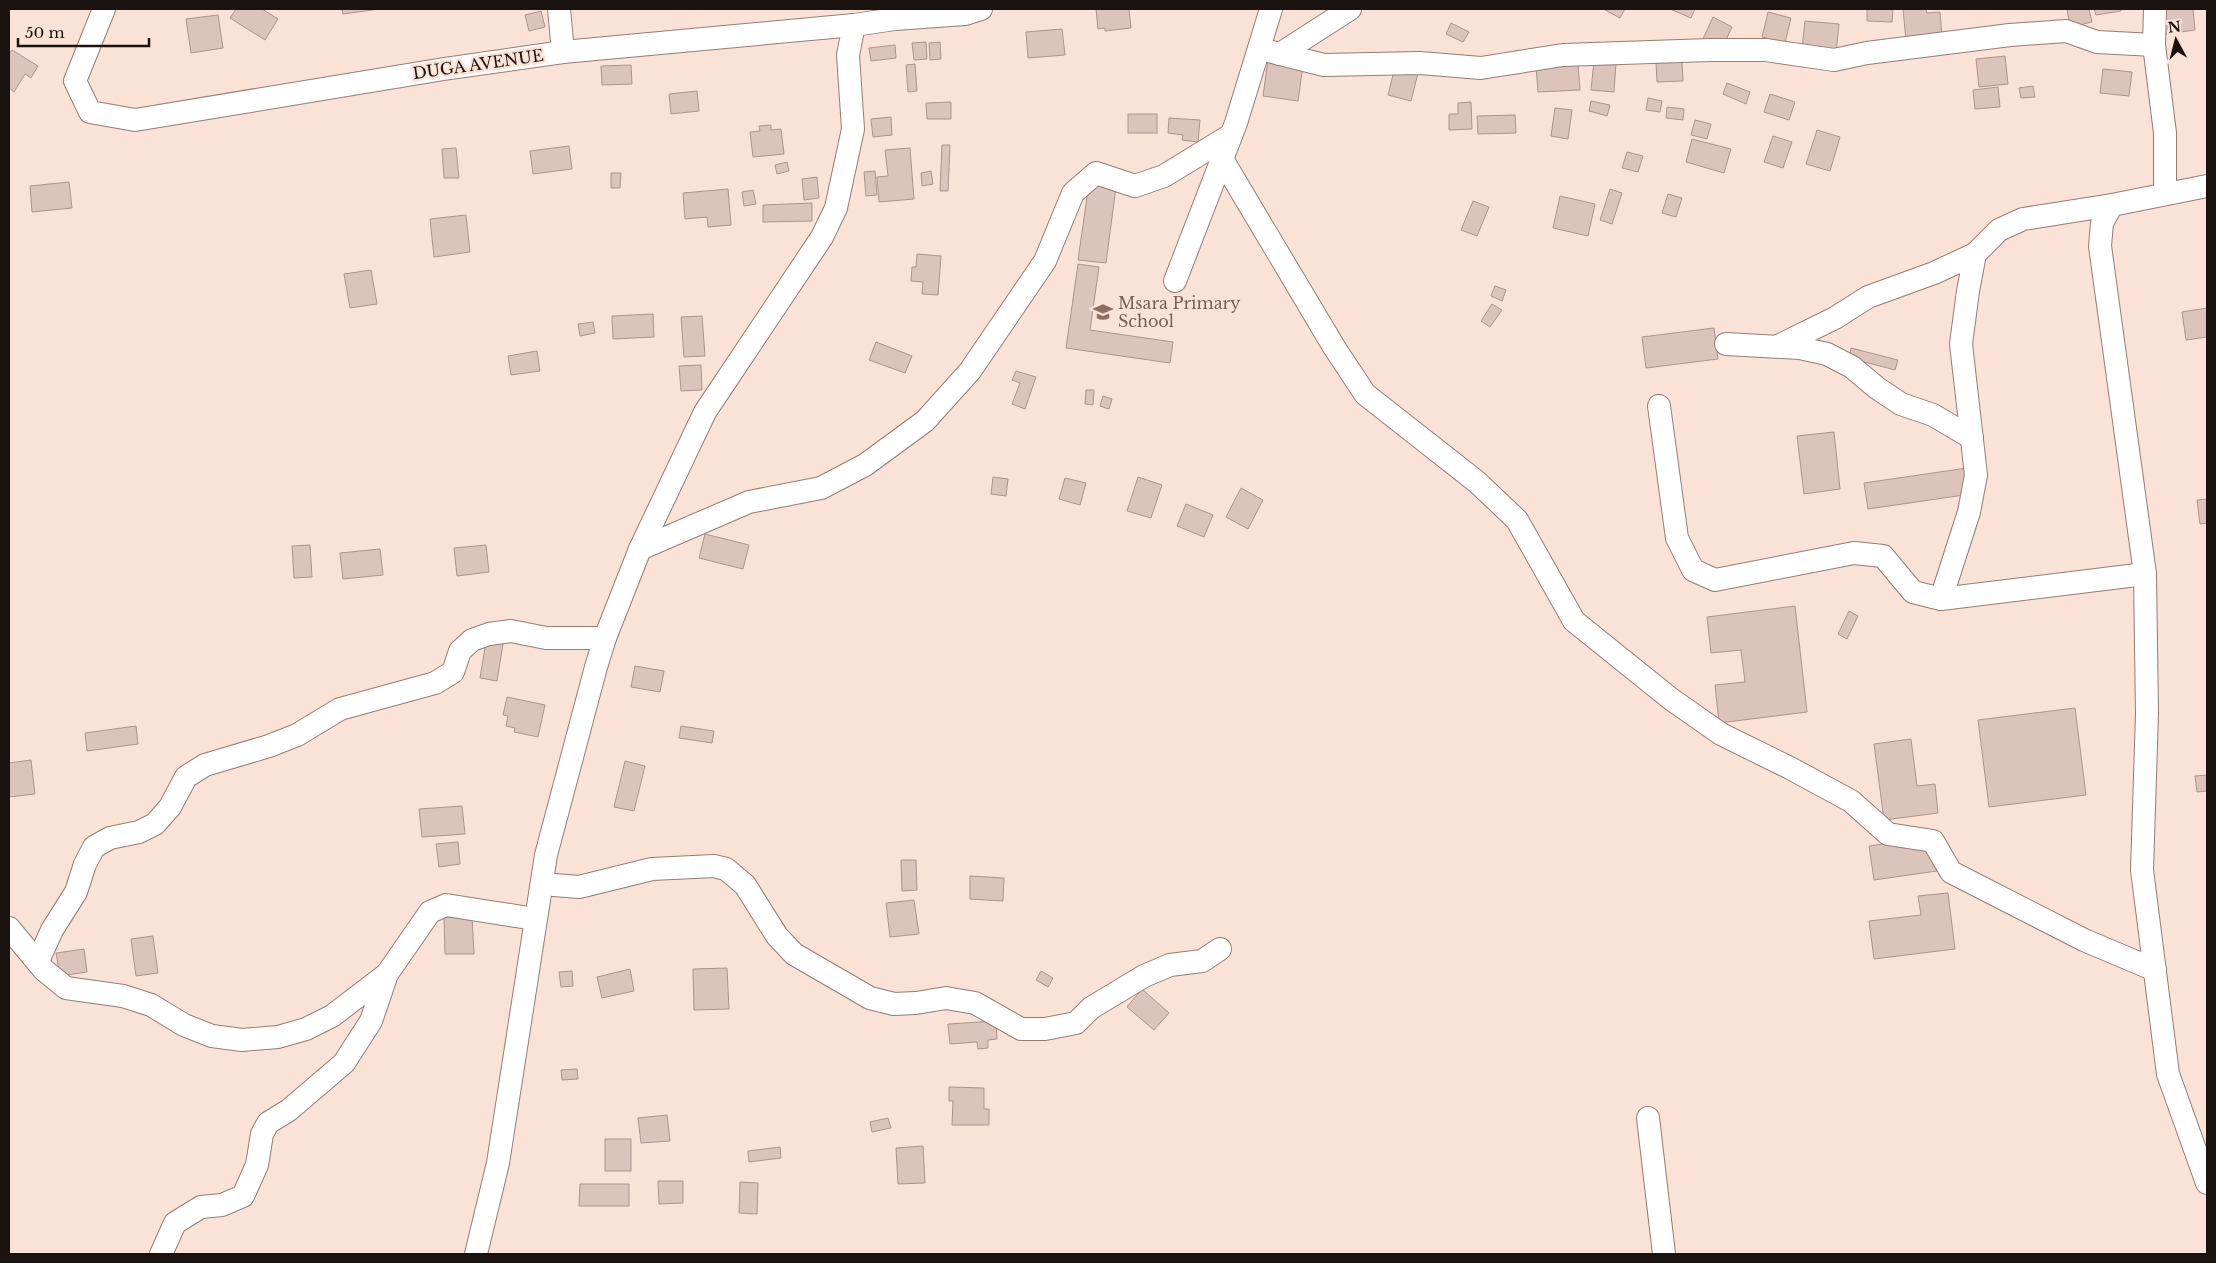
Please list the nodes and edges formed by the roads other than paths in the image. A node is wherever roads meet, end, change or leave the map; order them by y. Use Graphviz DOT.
graph roads {
  1 [pos="104,9"];
  2 [pos="559,9"];
  3 [pos="981,9"];
  4 [pos="1271,9"];
  5 [pos="1350,9"];
  6 [pos="2155,9"];
  7 [pos="854,24"];
  8 [pos="2154,45"];
  9 [pos="1270,51"];
  10 [pos="562,52"];
  11 [pos="1231,135"];
  12 [pos="1222,159"];
  13 [pos="2207,186"];
  14 [pos="2165,194"];
  15 [pos="2112,205"];
  16 [pos="1976,254"];
  17 [pos="1175,281"];
  18 [pos="1726,344"];
  19 [pos="1777,346"];
  20 [pos="1659,406"];
  21 [pos="1972,438"];
  22 [pos="640,549"];
  23 [pos="2145,574"];
  24 [pos="1941,599"];
  25 [pos="606,638"];
  26 [pos="542,884"];
  27 [pos="535,919"];
  28 [pos="9,928"];
  29 [pos="1220,949"];
  30 [pos="38,961"];
  31 [pos="2155,970"];
  32 [pos="387,974"];
  33 [pos="1648,1118"];
  34 [pos="2207,1183"];
  35 [pos="161,1254"];
  36 [pos="476,1254"];
  37 [pos="1664,1254"];
  1 -- 10 [label="street, DUGA AVENUE"];
  2 -- 10 [label="street"];
  3 -- 7 [label="street, DUGA AVENUE"];
  4 -- 9 [label="street"];
  5 -- 9 [label="street"];
  6 -- 8 [label="street"];
  7 -- 10 [label="street, DUGA AVENUE"];
  7 -- 22 [label="street"];
  8 -- 9 [label="street"];
  8 -- 14 [label="street"];
  9 -- 11 [label="street"];
  11 -- 12 [label="street"];
  11 -- 22 [label="street"];
  12 -- 17 [label="street"];
  12 -- 31 [label="street"];
  13 -- 14 [label="street"];
  14 -- 15 [label="street"];
  15 -- 16 [label="street"];
  15 -- 23 [label="street"];
  16 -- 19 [label="street"];
  16 -- 21 [label="street"];
  18 -- 19 [label="street"];
  19 -- 21 [label="street"];
  20 -- 24 [label="street"];
  21 -- 24 [label="street"];
  22 -- 25 [label="street"];
  23 -- 24 [label="street"];
  23 -- 31 [label="street"];
  25 -- 26 [label="street"];
  25 -- 30 [label="street"];
  26 -- 27 [label="street"];
  26 -- 29 [label="street"];
  27 -- 32 [label="street"];
  27 -- 36 [label="street"];
  28 -- 30 [label="street"];
  30 -- 32 [label="street"];
  31 -- 34 [label="street"];
  32 -- 35 [label="street"];
  33 -- 37 [label="street"];
}
